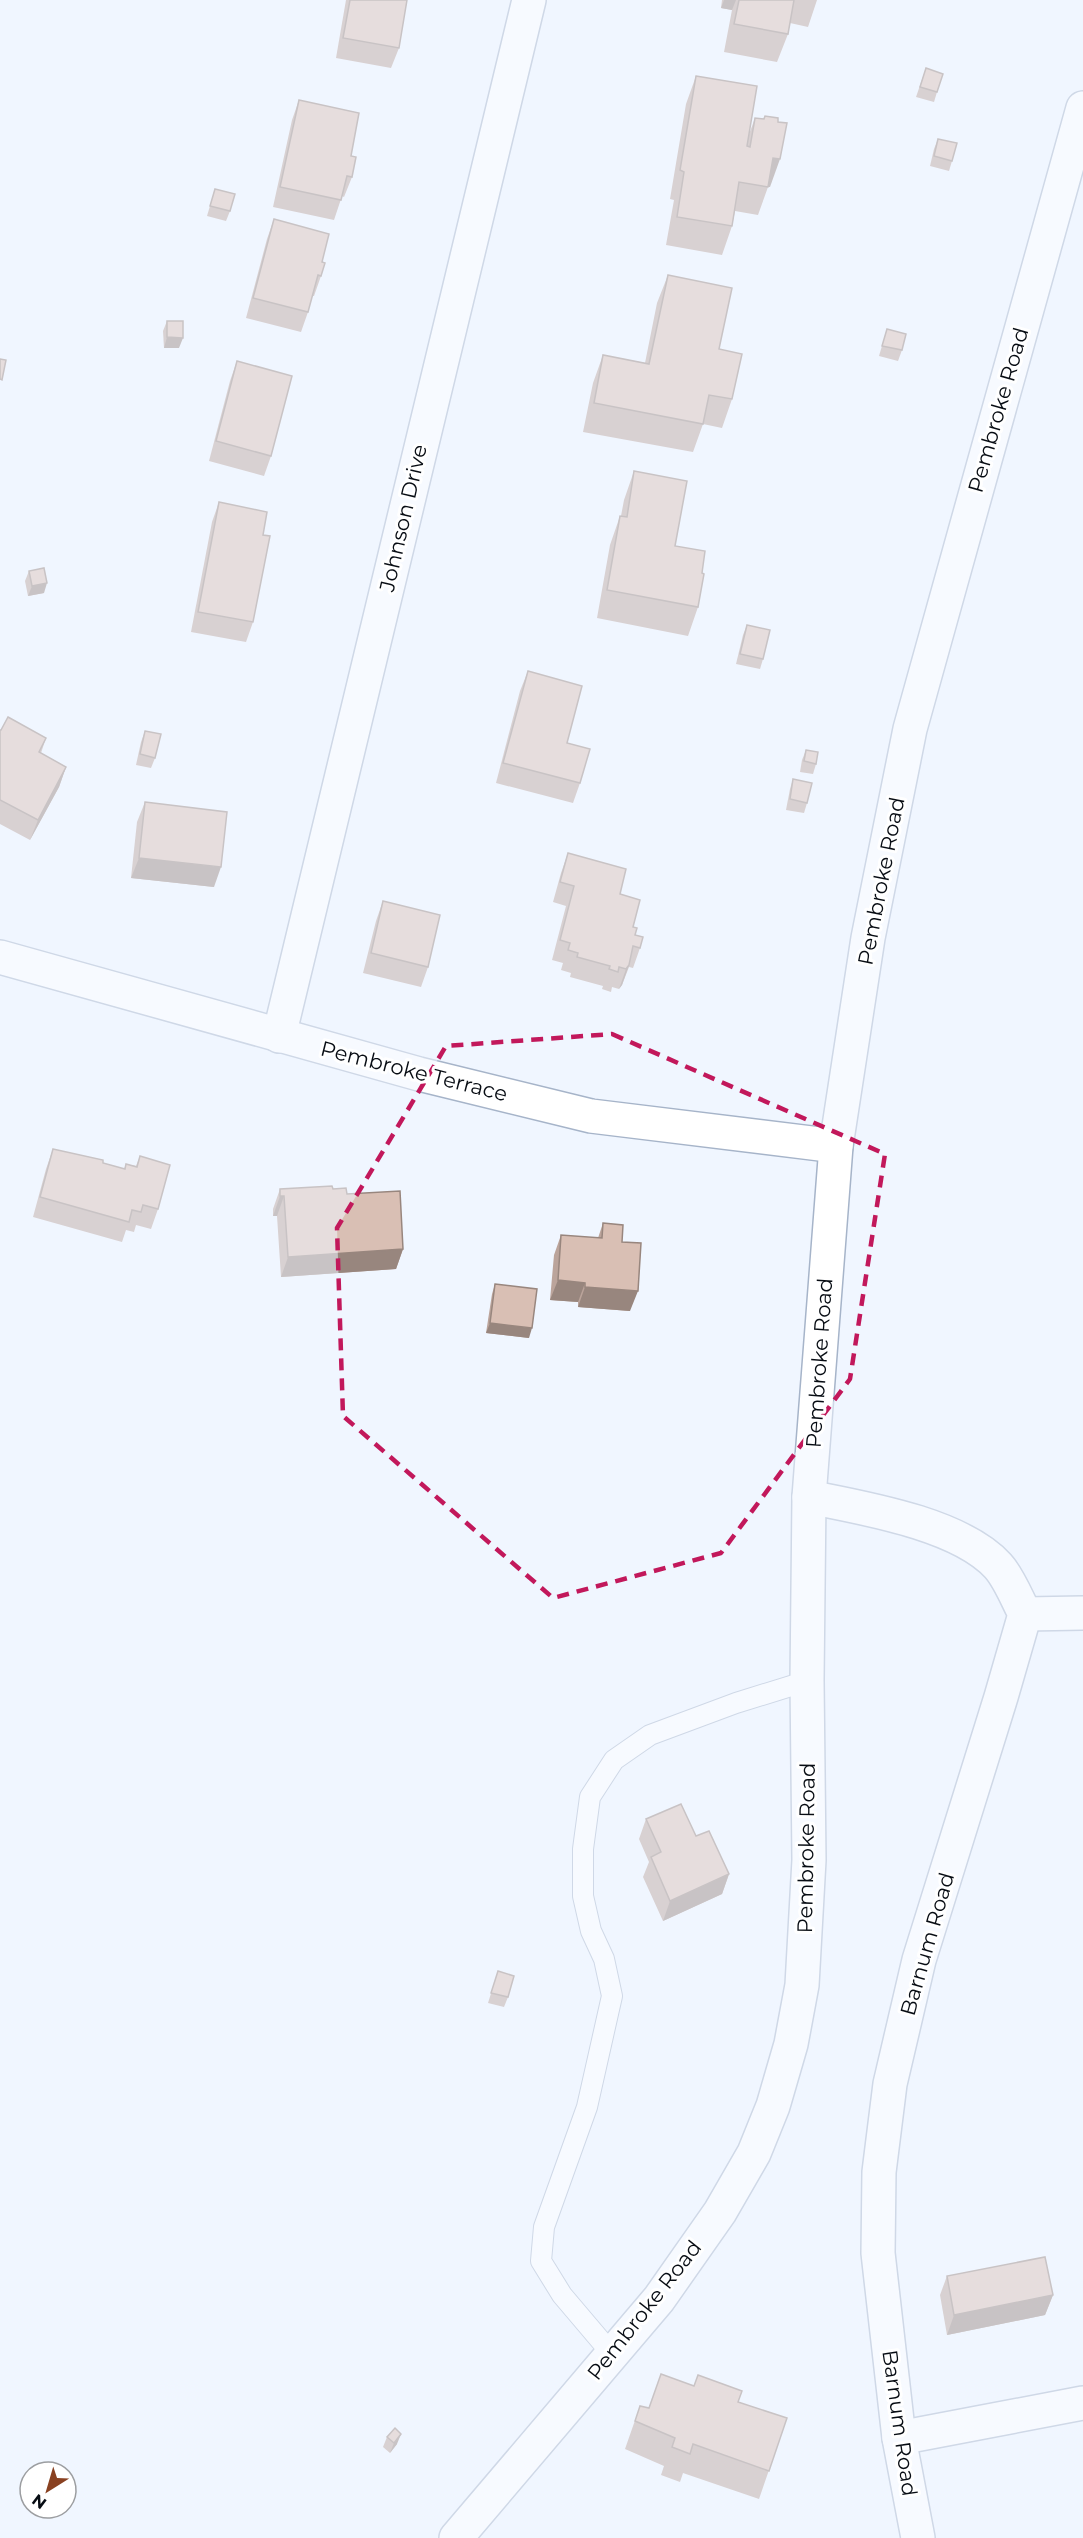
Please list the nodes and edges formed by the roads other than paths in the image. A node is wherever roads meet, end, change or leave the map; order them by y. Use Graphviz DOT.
graph roads {
  1 [pos="528,0"];
  2 [pos="1083,108"];
  3 [pos="0,957"];
  4 [pos="279,1036"];
  5 [pos="836,1146"];
  6 [pos="809,1497"];
  7 [pos="1083,1613"];
  8 [pos="1025,1614"];
  9 [pos="807,1681"];
  10 [pos="612,2354"];
  11 [pos="1083,2403"];
  12 [pos="899,2438"];
  13 [pos="456,2538"];
  14 [pos="918,2538"];
  1 -- 4 [label="street, Johnson Drive"];
  2 -- 5 [label="street, Pembroke Road"];
  3 -- 4 [label="street, Pembroke Terrace"];
  4 -- 5 [label="street, Pembroke Terrace"];
  5 -- 6 [label="street, Pembroke Road"];
  6 -- 8 [label="street"];
  6 -- 9 [label="street, Pembroke Road"];
  7 -- 8 [label="street"];
  8 -- 12 [label="street, Barnum Road"];
  9 -- 10 [label="street, Pembroke Road"];
  9 -- 10 [label="lane"];
  10 -- 13 [label="street, Pembroke Road"];
  11 -- 12 [label="street"];
  12 -- 14 [label="street, Barnum Road"];
}
